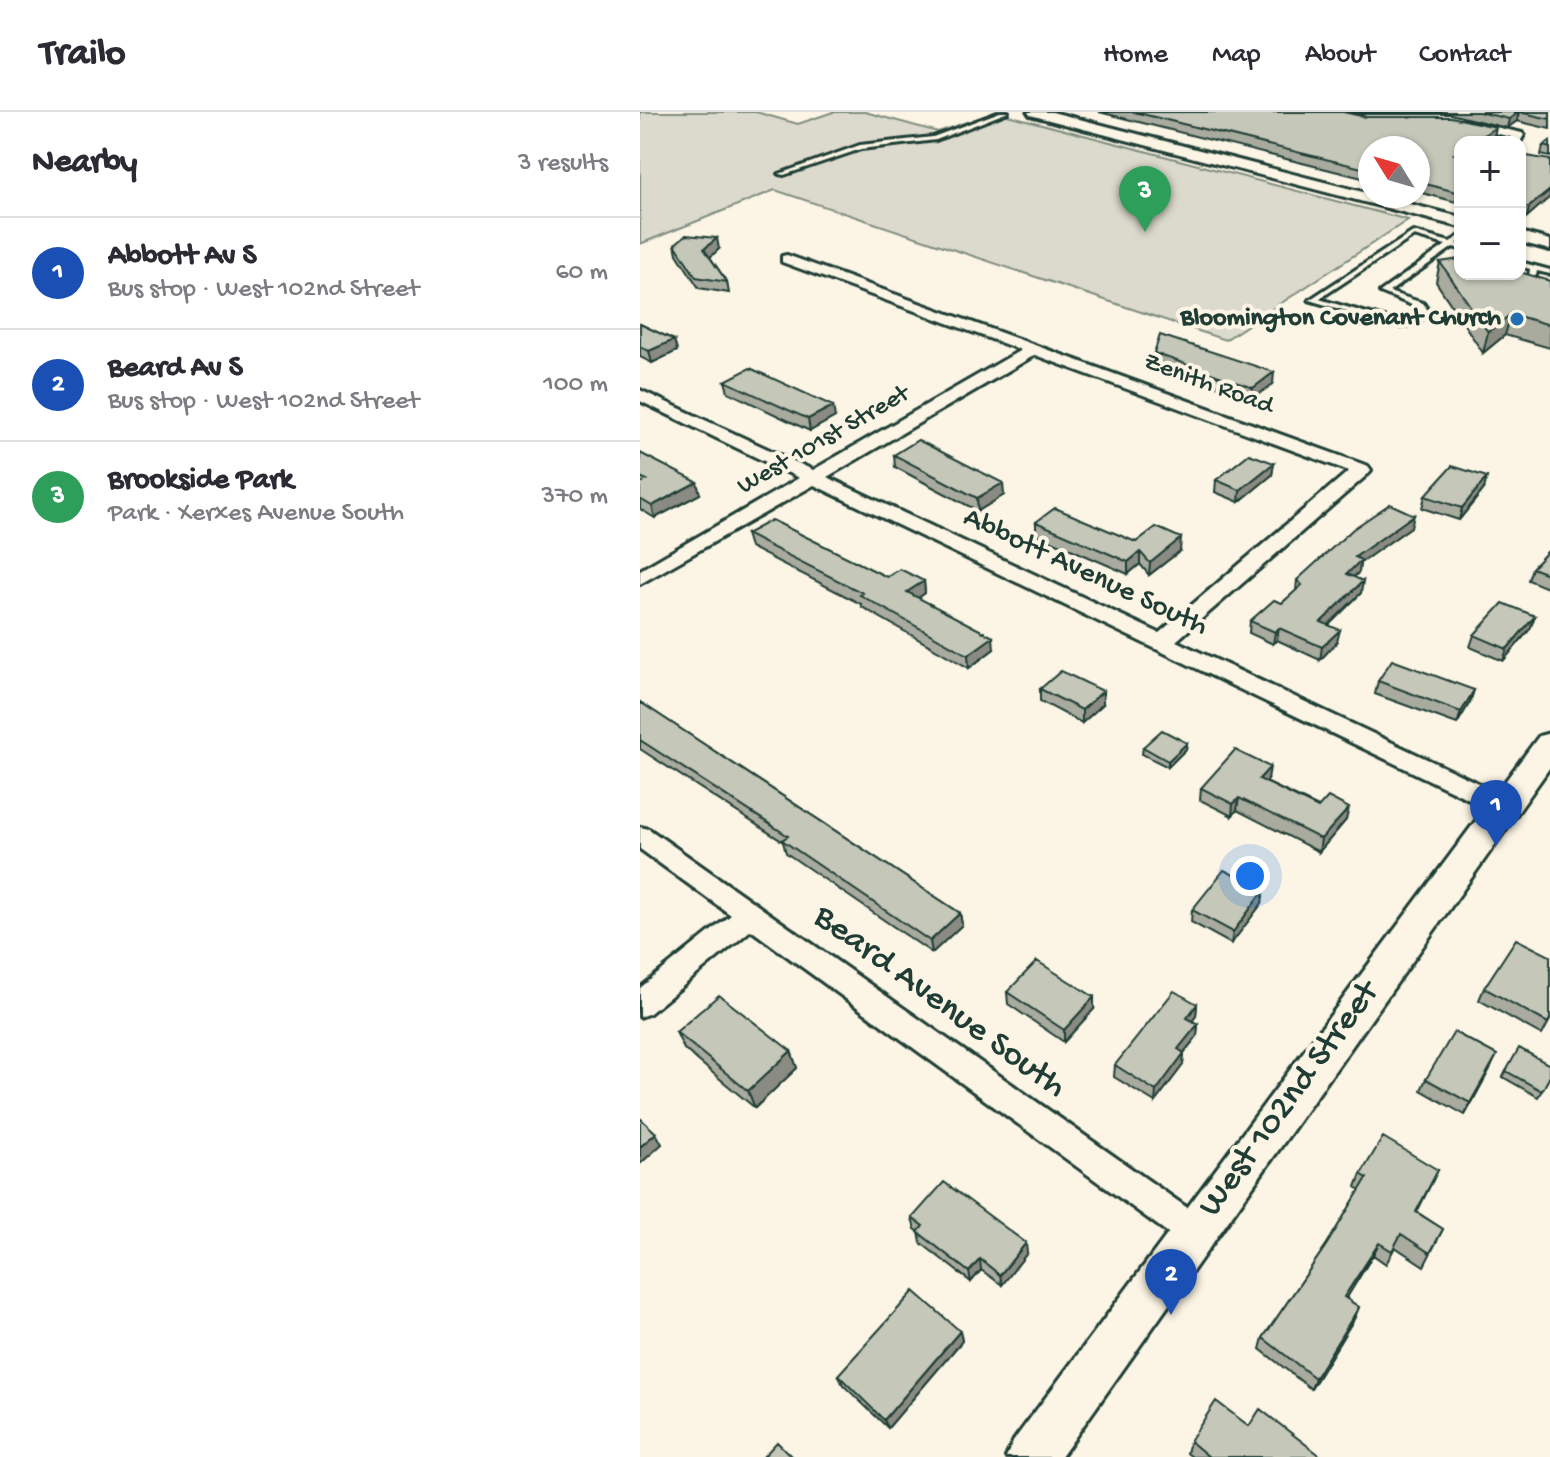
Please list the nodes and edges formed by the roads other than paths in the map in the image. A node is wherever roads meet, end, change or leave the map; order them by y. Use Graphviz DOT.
graph roads {
  1 [pos="1005,112"];
  2 [pos="1035,112"];
  3 [pos="1450,120"];
  4 [pos="1517,136"];
  5 [pos="782,174"];
  6 [pos="1454,220"];
  7 [pos="1526,239"];
  8 [pos="1454,243"];
  9 [pos="1451,245"];
  10 [pos="1550,245"];
  11 [pos="1454,246"];
  12 [pos="787,259"];
  13 [pos="1526,266"];
  14 [pos="1534,268"];
  15 [pos="1550,272"];
  16 [pos="1550,287"];
  17 [pos="1034,349"];
  18 [pos="640,395"];
  19 [pos="812,478"];
  20 [pos="640,578"];
  21 [pos="1162,642"];
  22 [pos="1550,744"];
  23 [pos="1505,806"];
  24 [pos="640,836"];
  25 [pos="750,915"];
  26 [pos="640,1005"];
  27 [pos="1194,1232"];
  28 [pos="1031,1457"];
  1 -- 5 [label="lane"];
  2 -- 6 [label="street"];
  3 -- 4 [label="street"];
  7 -- 10 [label="street"];
  8 -- 9 [label="lane"];
  9 -- 9 [label="lane"];
  9 -- 11 [label="lane"];
  12 -- 17 [label="street, Zenith Road"];
  13 -- 14 [label="lane"];
  14 -- 15 [label="lane"];
  14 -- 16 [label="lane"];
  17 -- 19 [label="street, West 101st Street"];
  17 -- 21 [label="street, Zenith Road"];
  18 -- 19 [label="street, Abbott Avenue South"];
  19 -- 20 [label="street, West 101st Street"];
  19 -- 21 [label="street, Abbott Avenue South"];
  21 -- 23 [label="street, Abbott Avenue South"];
  22 -- 23 [label="street, West 102nd Street"];
  23 -- 27 [label="street, West 102nd Street"];
  24 -- 25 [label="street, Beard Avenue South"];
  25 -- 26 [label="street"];
  25 -- 27 [label="street, Beard Avenue South"];
  27 -- 28 [label="street, West 102nd Street"];
}
